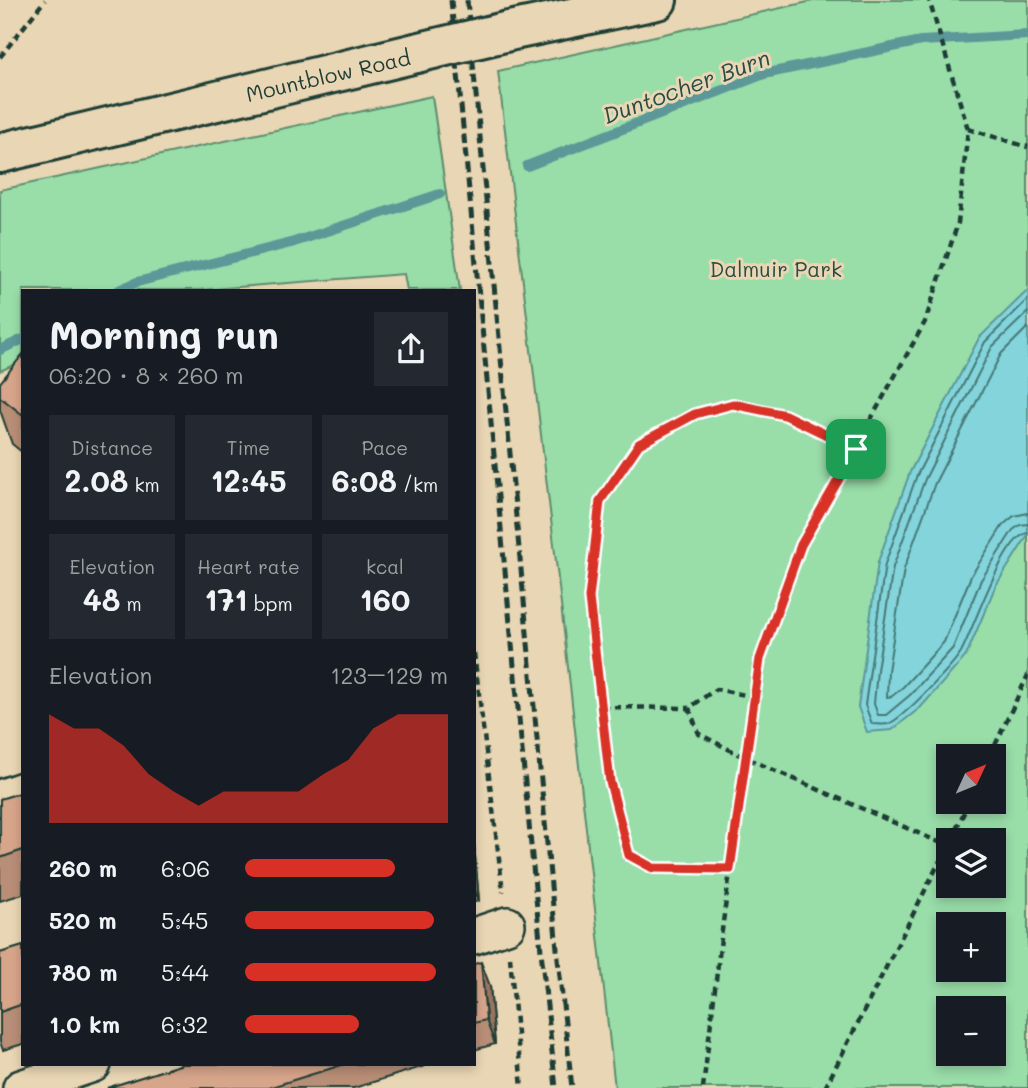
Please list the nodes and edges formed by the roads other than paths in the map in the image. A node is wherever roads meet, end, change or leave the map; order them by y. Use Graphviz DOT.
graph roads {
  1 [pos="657,0"];
  2 [pos="0,153"];
  3 [pos="21,791"];
  4 [pos="0,798"];
  5 [pos="507,925"];
  6 [pos="476,935"];
  7 [pos="87,1066"];
  8 [pos="21,1088"];
  1 -- 2 [label="street, Mountblow Road, bridge"];
  3 -- 4 [label="street"];
  5 -- 6 [label="street"];
  7 -- 8 [label="street"];
}
